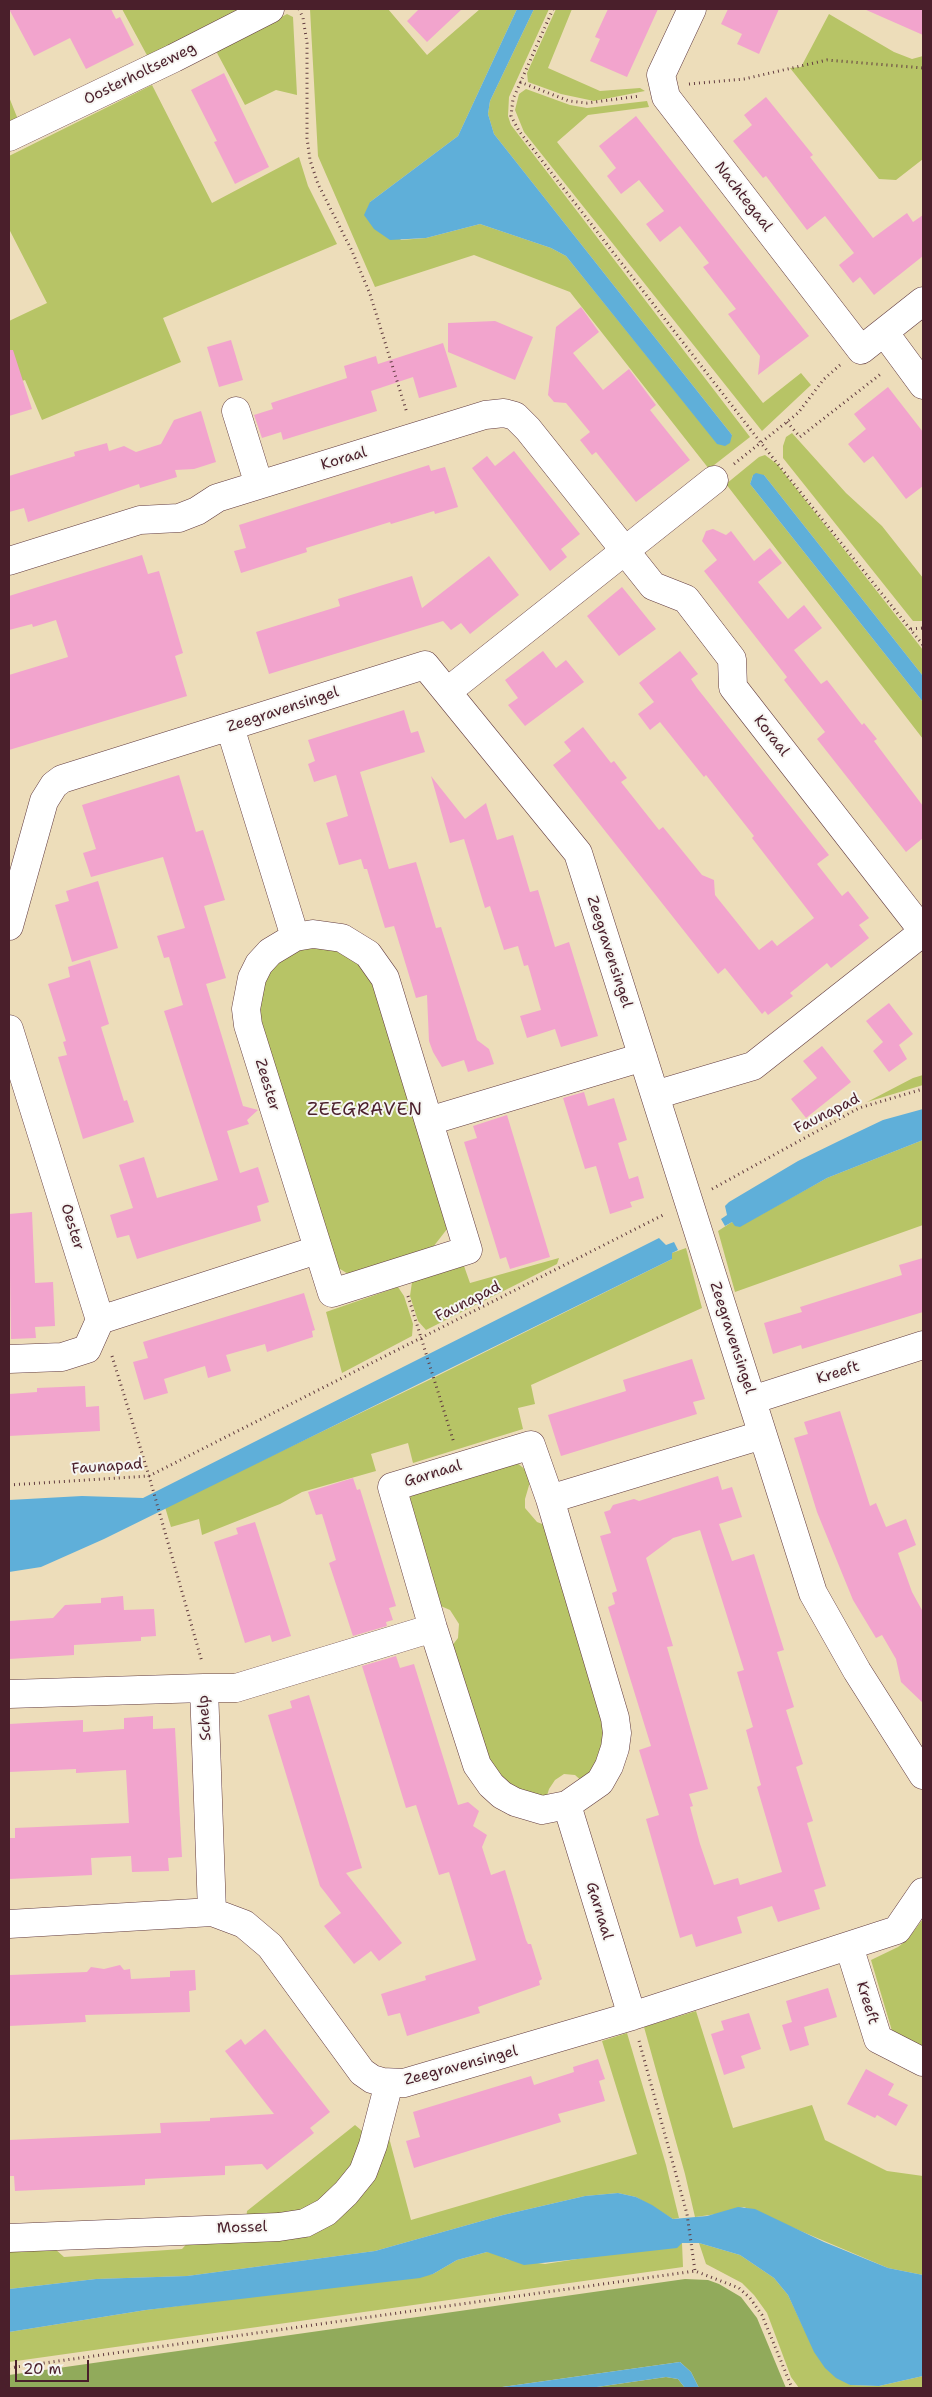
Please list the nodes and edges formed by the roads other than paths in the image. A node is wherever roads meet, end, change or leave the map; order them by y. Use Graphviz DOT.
graph roads {
  1 [pos="270,9"];
  2 [pos="692,9"];
  3 [pos="9,137"];
  4 [pos="923,301"];
  5 [pos="884,332"];
  6 [pos="923,384"];
  7 [pos="236,411"];
  8 [pos="714,480"];
  9 [pos="259,485"];
  10 [pos="624,550"];
  11 [pos="9,561"];
  12 [pos="448,691"];
  13 [pos="230,727"];
  14 [pos="9,926"];
  15 [pos="923,932"];
  16 [pos="295,937"];
  17 [pos="9,1029"];
  18 [pos="643,1057"];
  19 [pos="655,1095"];
  20 [pos="429,1121"];
  21 [pos="317,1250"];
  22 [pos="100,1320"];
  23 [pos="923,1345"];
  24 [pos="9,1359"];
  25 [pos="752,1400"];
  26 [pos="762,1435"];
  27 [pos="550,1499"];
  28 [pos="433,1628"];
  29 [pos="204,1688"];
  30 [pos="9,1694"];
  31 [pos="923,1775"];
  32 [pos="567,1806"];
  33 [pos="923,1892"];
  34 [pos="212,1912"];
  35 [pos="9,1924"];
  36 [pos="849,1946"];
  37 [pos="632,2016"];
  38 [pos="923,2062"];
  39 [pos="389,2083"];
  40 [pos="9,2238"];
  1 -- 3 [label="street, Oosterholtseweg"];
  2 -- 5 [label="street, Nachtegaal"];
  4 -- 5 [label="street"];
  5 -- 6 [label="street"];
  7 -- 9 [label="street"];
  8 -- 10 [label="street"];
  9 -- 10 [label="street, Koraal"];
  9 -- 11 [label="street, Koraal"];
  10 -- 12 [label="street"];
  10 -- 15 [label="street, Koraal"];
  12 -- 13 [label="street, Zeegravensingel"];
  12 -- 18 [label="street, Zeegravensingel"];
  13 -- 14 [label="street, Zeegravensingel"];
  13 -- 16 [label="street"];
  15 -- 19 [label="street, Koraal"];
  16 -- 20 [label="street, Zeester"];
  16 -- 21 [label="street, Zeester"];
  17 -- 22 [label="street, Oester"];
  18 -- 19 [label="street, Zeegravensingel"];
  18 -- 20 [label="street"];
  19 -- 25 [label="street, Zeegravensingel"];
  20 -- 21 [label="street, Zeester"];
  21 -- 22 [label="street"];
  22 -- 24 [label="street"];
  23 -- 25 [label="street, Kreeft"];
  25 -- 26 [label="street, Zeegravensingel"];
  26 -- 27 [label="street"];
  26 -- 31 [label="street, Zeegravensingel"];
  27 -- 28 [label="street, Garnaal"];
  27 -- 32 [label="street, Garnaal"];
  28 -- 29 [label="street"];
  28 -- 32 [label="street, Garnaal"];
  29 -- 30 [label="street, Schelp"];
  29 -- 34 [label="street, Schelp"];
  32 -- 37 [label="street, Garnaal"];
  33 -- 36 [label="street, Zeegravensingel"];
  34 -- 35 [label="street, Zeegravensingel"];
  34 -- 39 [label="street, Zeegravensingel"];
  36 -- 37 [label="street, Zeegravensingel"];
  36 -- 38 [label="street, Kreeft"];
  37 -- 39 [label="street, Zeegravensingel"];
  39 -- 40 [label="street, Mossel"];
}
